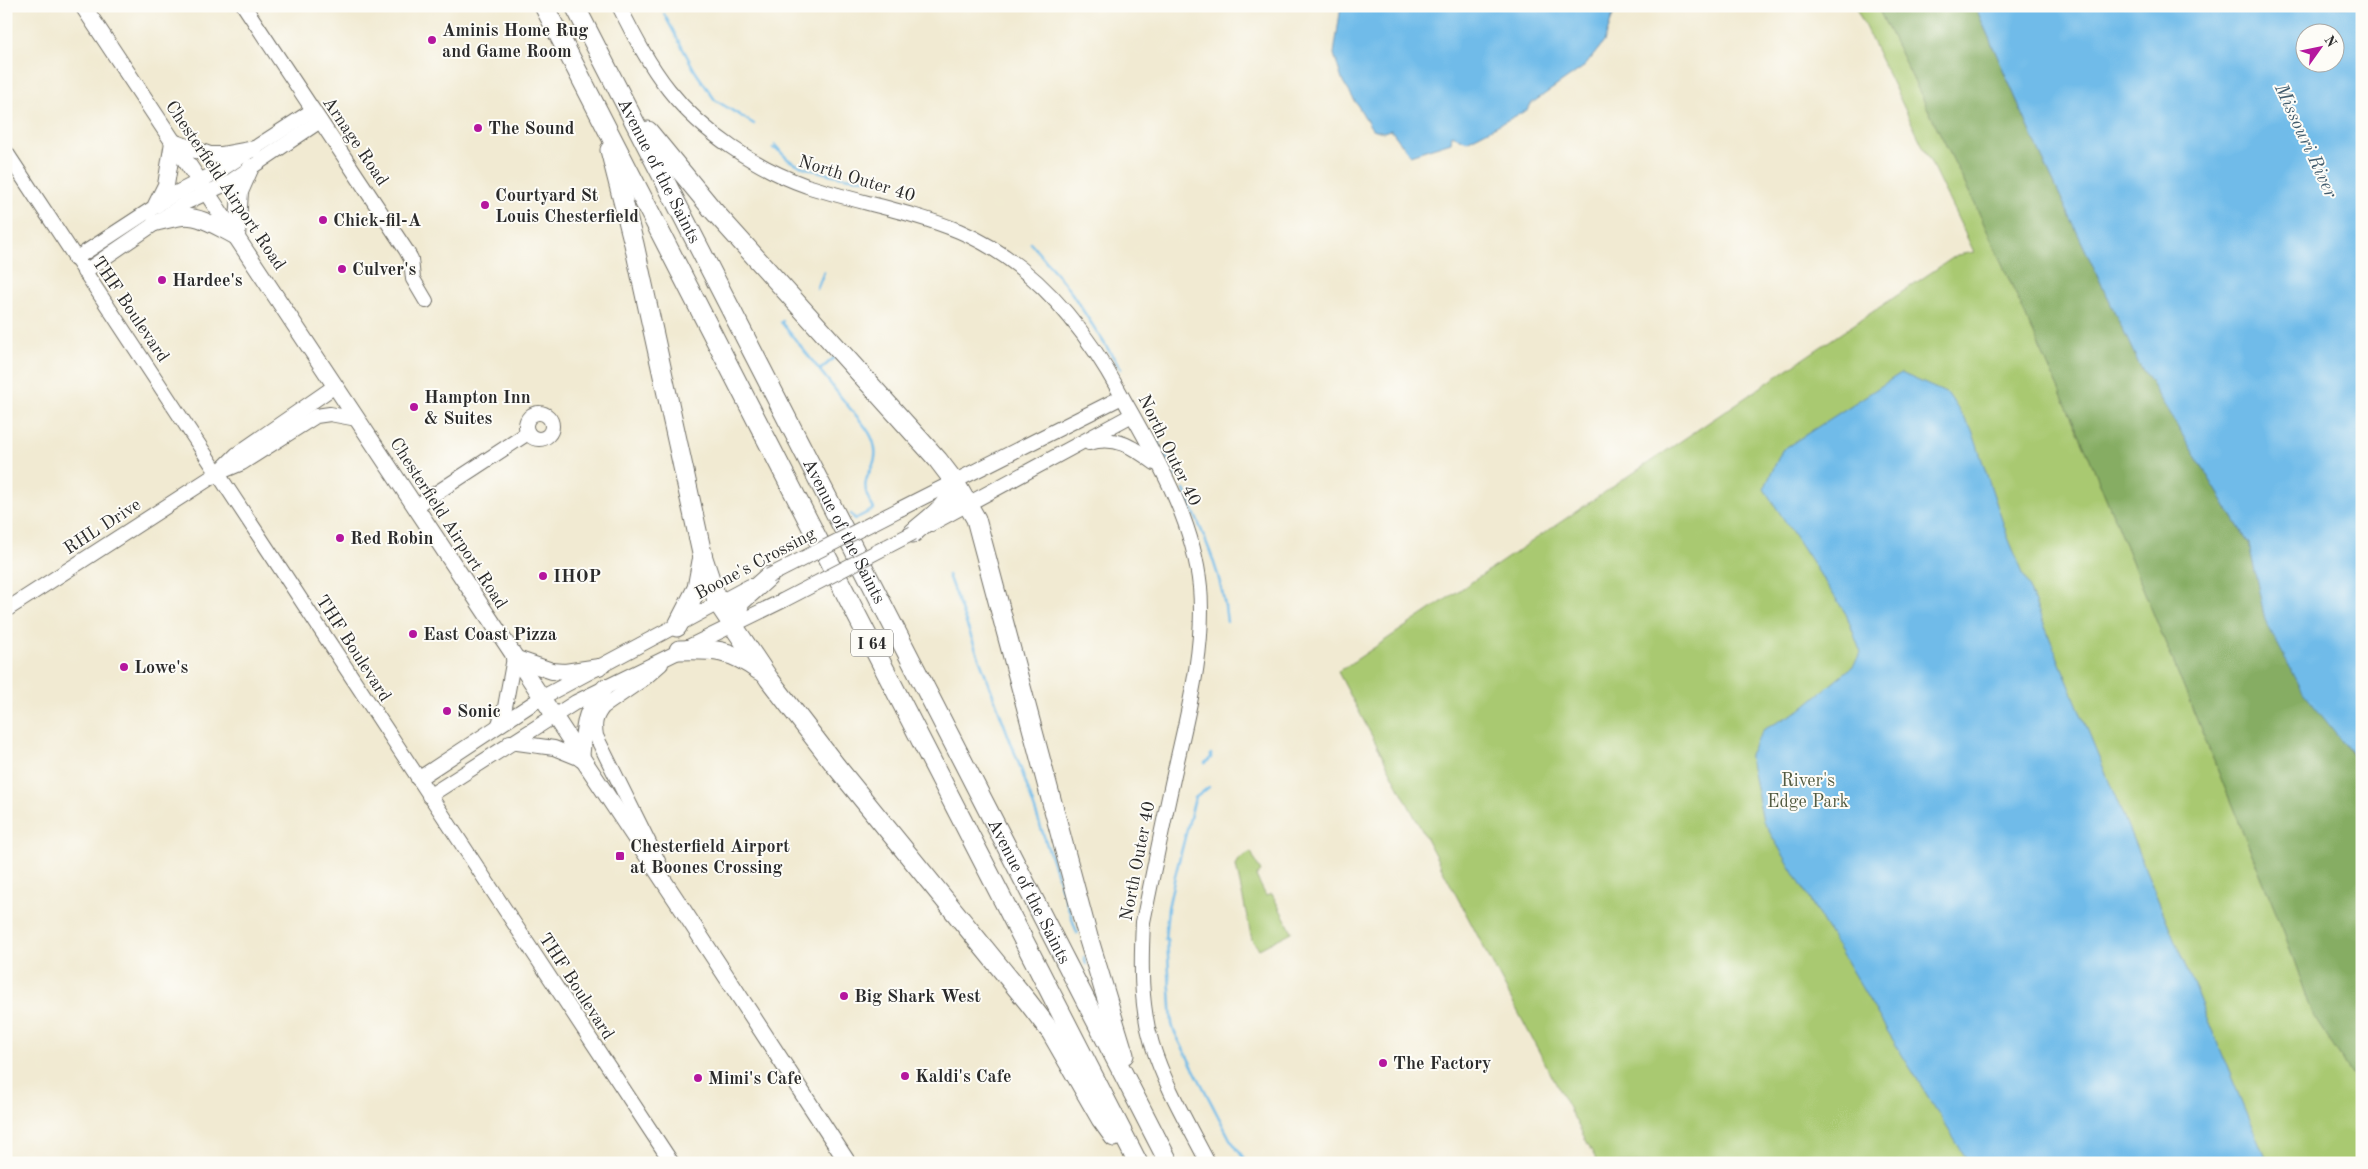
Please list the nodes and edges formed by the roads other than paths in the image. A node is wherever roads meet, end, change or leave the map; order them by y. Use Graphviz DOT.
graph roads {
  1 [pos="83,6"];
  2 [pos="244,6"];
  3 [pos="544,6"];
  4 [pos="575,6"];
  5 [pos="619,6"];
  6 [pos="622,98"];
  7 [pos="317,115"];
  8 [pos="605,124"];
  9 [pos="173,142"];
  10 [pos="254,149"];
  11 [pos="6,152"];
  12 [pos="251,167"];
  13 [pos="203,187"];
  14 [pos="156,206"];
  15 [pos="155,223"];
  16 [pos="237,237"];
  17 [pos="75,259"];
  18 [pos="84,272"];
  19 [pos="426,301"];
  20 [pos="335,386"];
  21 [pos="1122,397"];
  22 [pos="1132,415"];
  23 [pos="356,419"];
  24 [pos="528,433"];
  25 [pos="1074,448"];
  26 [pos="1158,465"];
  27 [pos="218,473"];
  28 [pos="954,481"];
  29 [pos="968,504"];
  30 [pos="415,507"];
  31 [pos="913,533"];
  32 [pos="703,558"];
  33 [pos="768,576"];
  34 [pos="718,603"];
  35 [pos="6,610"];
  36 [pos="677,626"];
  37 [pos="733,626"];
  38 [pos="676,652"];
  39 [pos="514,658"];
  40 [pos="599,667"];
  41 [pos="769,678"];
  42 [pos="605,687"];
  43 [pos="541,698"];
  44 [pos="552,715"];
  45 [pos="499,724"];
  46 [pos="510,742"];
  47 [pos="581,759"];
  48 [pos="418,779"];
  49 [pos="429,796"];
  50 [pos="683,910"];
  51 [pos="1138,1102"];
  52 [pos="837,1155"];
  53 [pos="672,1163"];
  54 [pos="848,1163"];
  55 [pos="1132,1163"];
  56 [pos="1138,1163"];
  57 [pos="1169,1163"];
  58 [pos="1208,1163"];
  1 -- 9 [label="main road, Chesterfield Airport Road"];
  2 -- 7 [label="street, Arnage Road"];
  3 -- 8 [label="highway, Avenue of the Saints / I 64"];
  4 -- 6 [label="highway, Avenue of the Saints / I 64"];
  5 -- 21 [label="street, North Outer 40"];
  6 -- 28 [label="highway"];
  6 -- 51 [label="highway, Avenue of the Saints / I 64"];
  7 -- 10 [label="street"];
  7 -- 12 [label="street"];
  7 -- 19 [label="street, Arnage Road"];
  8 -- 32 [label="highway"];
  8 -- 56 [label="highway, Avenue of the Saints / I 64"];
  9 -- 10 [label="main road"];
  9 -- 13 [label="main road, Chesterfield Airport Road"];
  9 -- 14 [label="main road"];
  10 -- 13 [label="street"];
  11 -- 17 [label="street, THF Boulevard"];
  12 -- 13 [label="street"];
  12 -- 16 [label="main road"];
  13 -- 14 [label="street"];
  13 -- 15 [label="street"];
  13 -- 16 [label="main road, Chesterfield Airport Road"];
  14 -- 17 [label="street"];
  15 -- 16 [label="main road"];
  15 -- 18 [label="street"];
  16 -- 20 [label="main road, Chesterfield Airport Road"];
  17 -- 18 [label="street, THF Boulevard"];
  18 -- 27 [label="street, THF Boulevard"];
  20 -- 23 [label="main road, Chesterfield Airport Road"];
  20 -- 27 [label="street, RHL Drive"];
  21 -- 22 [label="street, North Outer 40"];
  21 -- 28 [label="street, Boone's Crossing"];
  22 -- 25 [label="street"];
  22 -- 26 [label="street, North Outer 40"];
  23 -- 27 [label="street, RHL Drive"];
  23 -- 30 [label="main road, Chesterfield Airport Road"];
  24 -- 30 [label="street"];
  25 -- 26 [label="street"];
  25 -- 29 [label="street"];
  26 -- 58 [label="street, North Outer 40"];
  27 -- 35 [label="street, RHL Drive"];
  27 -- 48 [label="street, THF Boulevard"];
  28 -- 29 [label="highway"];
  28 -- 31 [label="highway"];
  28 -- 33 [label="street, Boone's Crossing, bridge"];
  29 -- 31 [label="street"];
  29 -- 51 [label="highway"];
  30 -- 39 [label="main road, Chesterfield Airport Road"];
  31 -- 37 [label="street, bridge"];
  32 -- 34 [label="highway"];
  32 -- 36 [label="highway"];
  33 -- 34 [label="street, Boone's Crossing"];
  33 -- 37 [label="highway"];
  34 -- 36 [label="street, Boone's Crossing"];
  34 -- 37 [label="highway"];
  36 -- 40 [label="street, Boone's Crossing"];
  37 -- 38 [label="street"];
  37 -- 41 [label="highway"];
  38 -- 41 [label="highway"];
  38 -- 42 [label="street"];
  38 -- 50 [label="street"];
  39 -- 40 [label="main road"];
  39 -- 43 [label="main road, Chesterfield Airport Road"];
  39 -- 45 [label="street"];
  40 -- 43 [label="street, Boone's Crossing"];
  41 -- 55 [label="highway"];
  42 -- 44 [label="street"];
  42 -- 47 [label="main road"];
  43 -- 44 [label="main road, Chesterfield Airport Road"];
  43 -- 45 [label="street, Boone's Crossing"];
  44 -- 46 [label="street"];
  44 -- 47 [label="main road, Chesterfield Airport Road"];
  45 -- 48 [label="street, Boone's Crossing"];
  46 -- 47 [label="street"];
  46 -- 49 [label="street"];
  47 -- 50 [label="main road, Chesterfield Airport Road"];
  48 -- 49 [label="street, THF Boulevard"];
  49 -- 53 [label="street, THF Boulevard"];
  50 -- 52 [label="main road, Chesterfield Airport Road"];
  51 -- 57 [label="highway, Avenue of the Saints / I 64"];
  52 -- 54 [label="main road, Chesterfield Airport Road"];
}
